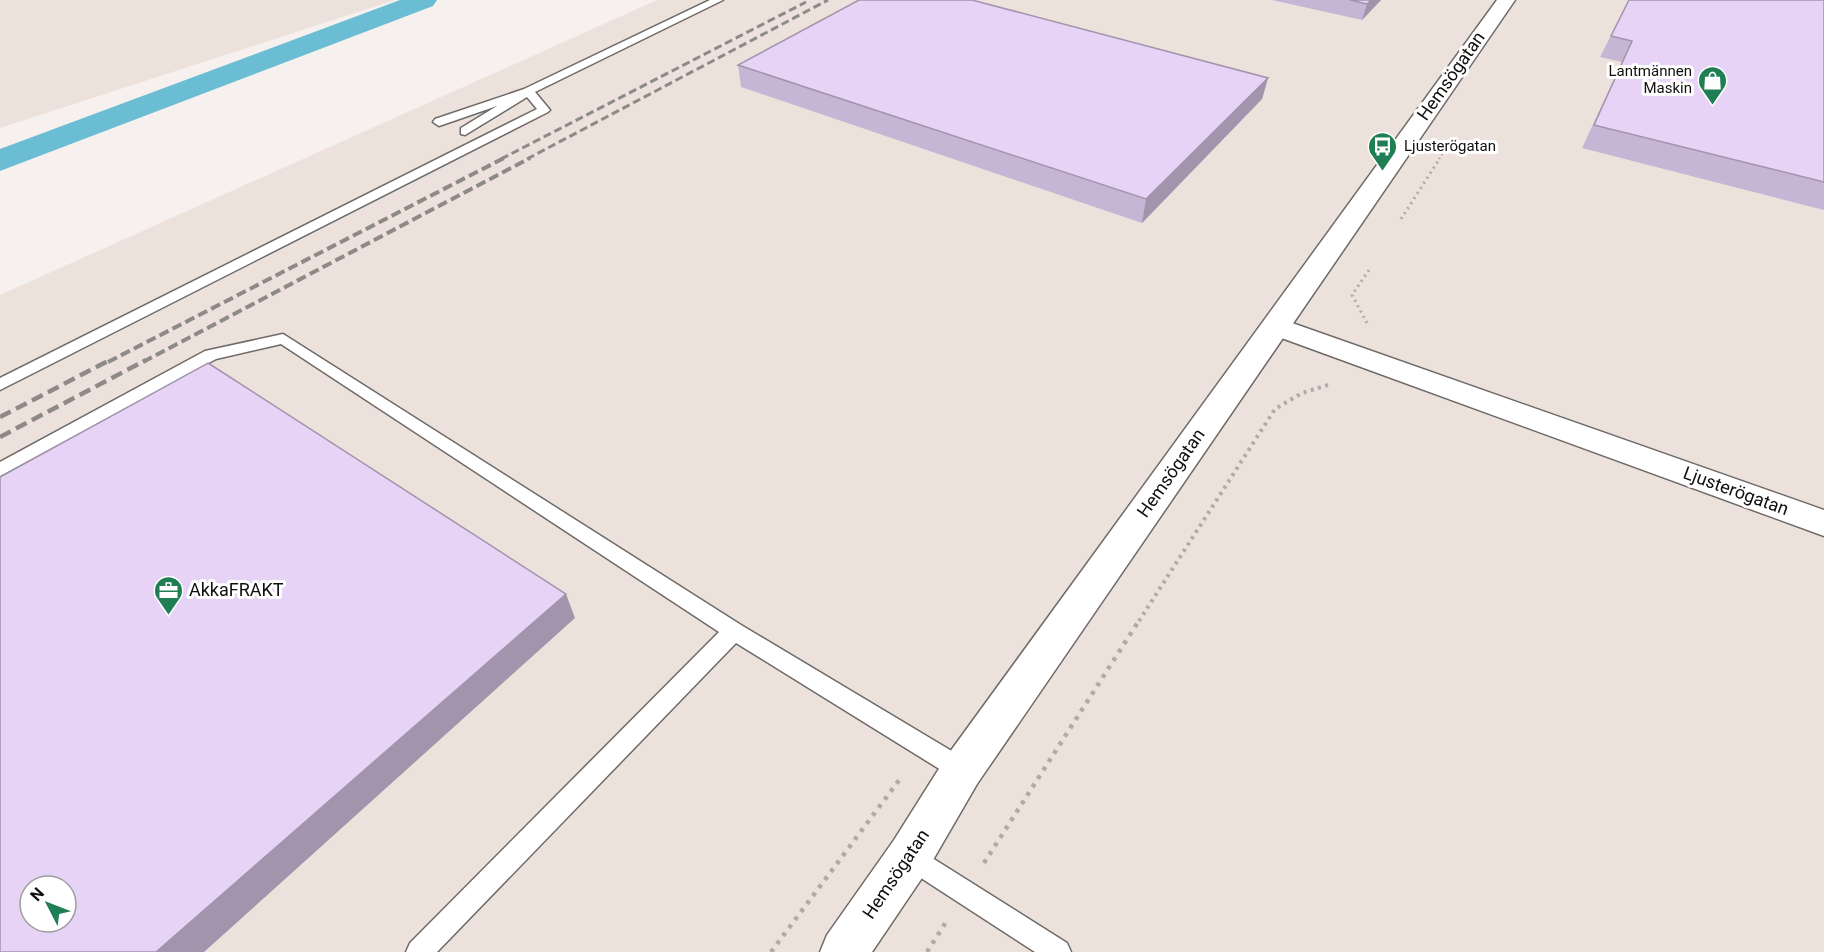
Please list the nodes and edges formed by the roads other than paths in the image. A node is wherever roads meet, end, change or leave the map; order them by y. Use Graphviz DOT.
graph roads {
  1 [pos="718,0"];
  2 [pos="1506,0"];
  3 [pos="528,91"];
  4 [pos="440,122"];
  5 [pos="465,131"];
  6 [pos="1275,326"];
  7 [pos="0,385"];
  8 [pos="0,470"];
  9 [pos="1824,523"];
  10 [pos="734,631"];
  11 [pos="962,770"];
  12 [pos="910,856"];
  13 [pos="419,952"];
  14 [pos="844,952"];
  15 [pos="1058,952"];
  1 -- 3 [label="lane"];
  2 -- 6 [label="street, Hemsögatan"];
  3 -- 4 [label="lane"];
  3 -- 5 [label="lane"];
  3 -- 7 [label="lane"];
  6 -- 9 [label="street, Ljusterögatan"];
  6 -- 11 [label="street, Hemsögatan"];
  8 -- 10 [label="lane"];
  10 -- 11 [label="lane"];
  10 -- 13 [label="lane"];
  11 -- 12 [label="street, Hemsögatan"];
  12 -- 14 [label="street, Hemsögatan"];
  12 -- 15 [label="lane"];
}
